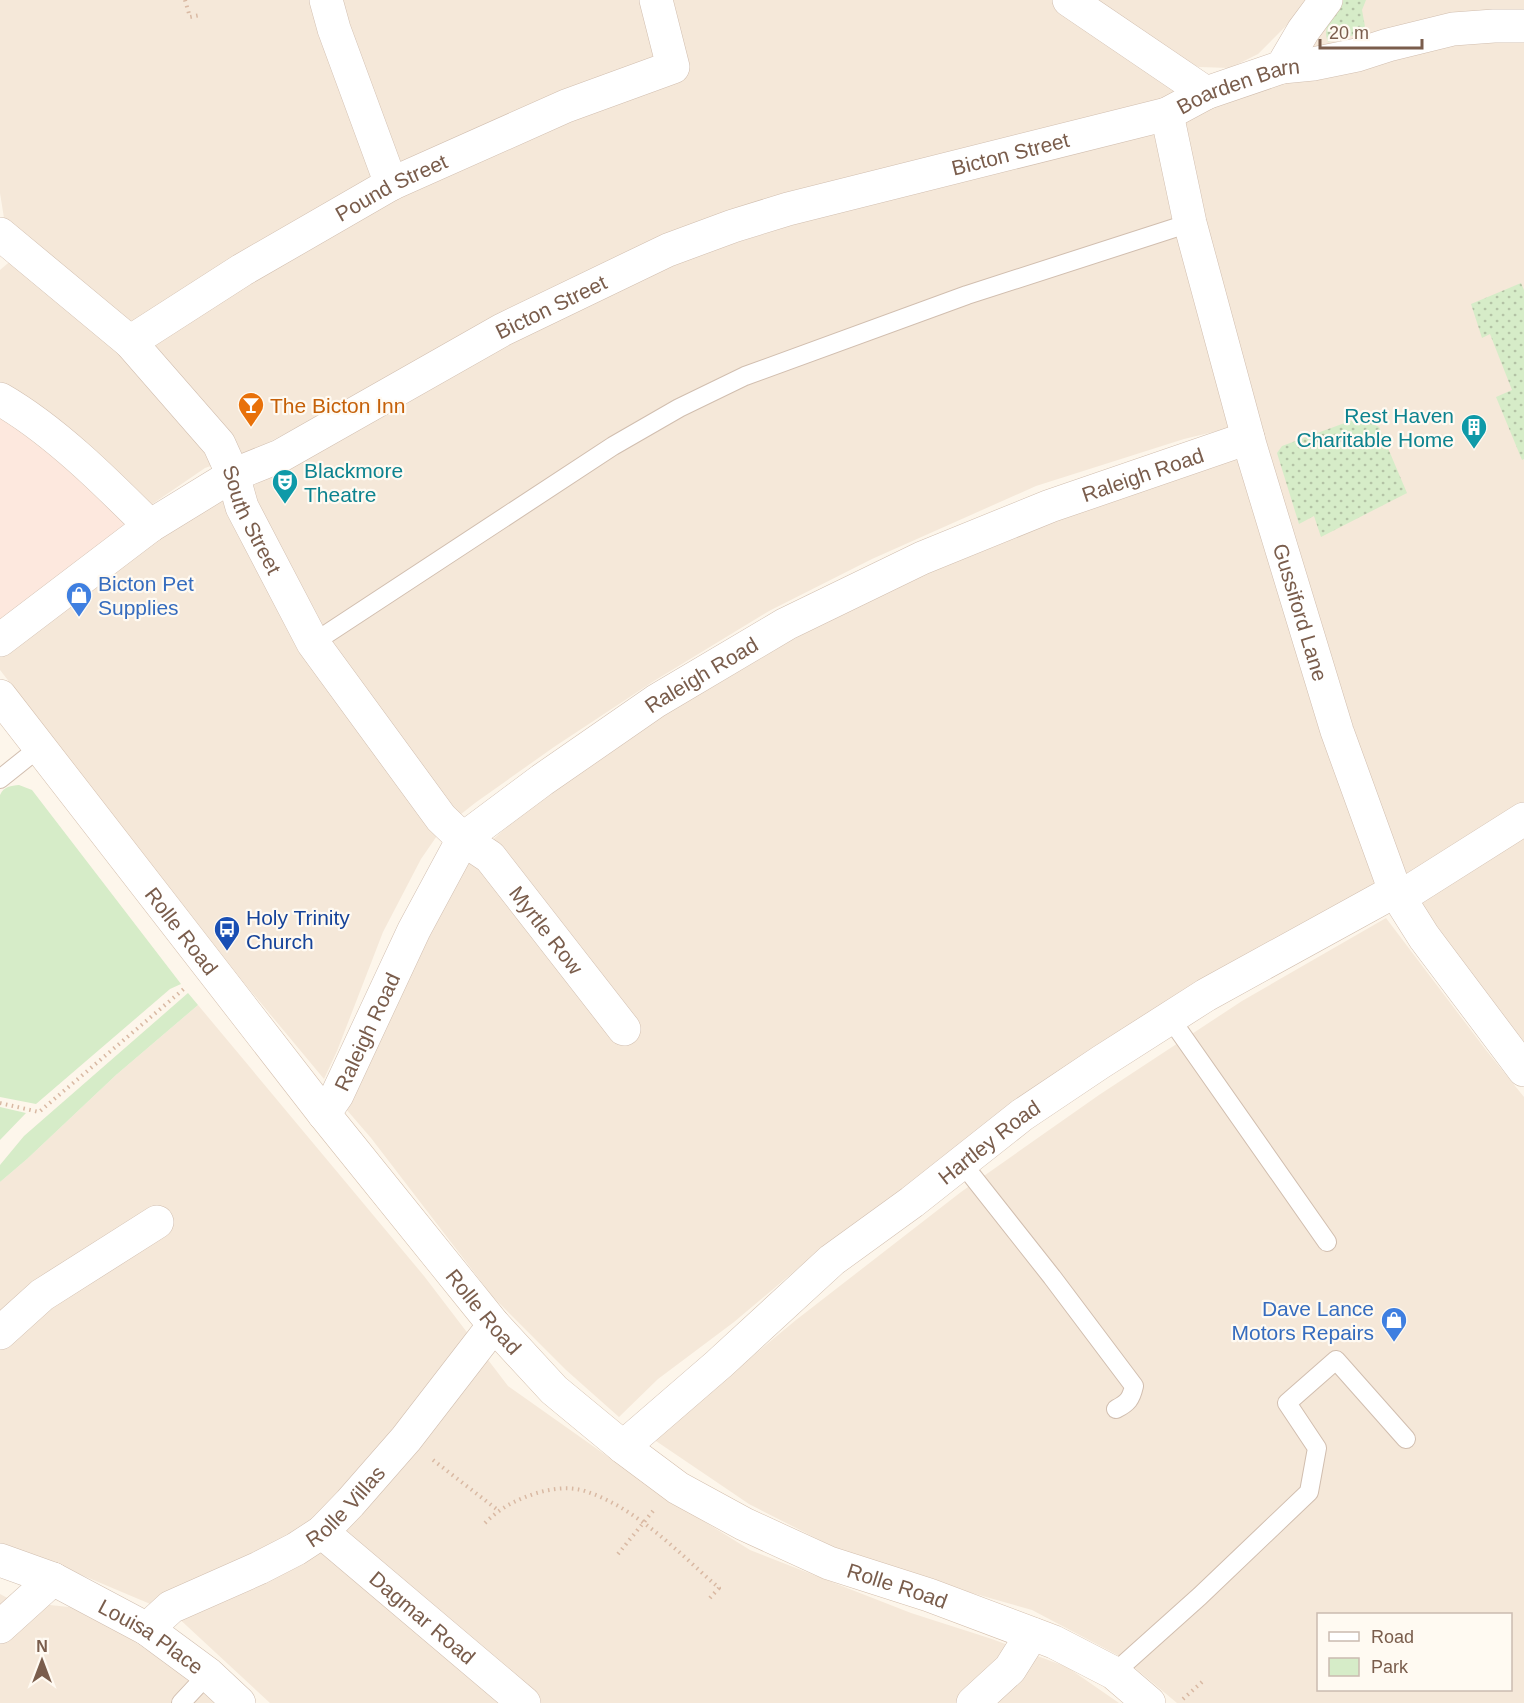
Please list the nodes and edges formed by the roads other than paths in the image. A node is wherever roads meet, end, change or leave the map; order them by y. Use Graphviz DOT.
graph roads {
  1 [pos="326,0"];
  2 [pos="656,0"];
  3 [pos="1069,0"];
  4 [pos="1326,0"];
  5 [pos="1524,26"];
  6 [pos="1282,67"];
  7 [pos="1206,93"];
  8 [pos="1167,114"];
  9 [pos="391,184"];
  10 [pos="1190,223"];
  11 [pos="0,234"];
  12 [pos="130,342"];
  13 [pos="0,399"];
  14 [pos="1248,438"];
  15 [pos="233,475"];
  16 [pos="150,526"];
  17 [pos="0,640"];
  18 [pos="313,643"];
  19 [pos="0,696"];
  20 [pos="40,747"];
  21 [pos="0,780"];
  22 [pos="1524,819"];
  23 [pos="463,839"];
  24 [pos="1397,895"];
  25 [pos="1170,1018"];
  26 [pos="624,1029"];
  27 [pos="1524,1070"];
  28 [pos="324,1114"];
  29 [pos="962,1163"];
  30 [pos="157,1222"];
  31 [pos="1327,1242"];
  32 [pos="494,1325"];
  33 [pos="0,1333"];
  34 [pos="1116,1409"];
  35 [pos="1406,1439"];
  36 [pos="623,1447"];
  37 [pos="322,1532"];
  38 [pos="0,1560"];
  39 [pos="53,1579"];
  40 [pos="0,1627"];
  41 [pos="147,1629"];
  42 [pos="1032,1634"];
  43 [pos="1114,1673"];
  44 [pos="208,1674"];
  45 [pos="181,1703"];
  46 [pos="239,1703"];
  47 [pos="524,1703"];
  48 [pos="973,1703"];
  49 [pos="1149,1703"];
  1 -- 9 [label="street"];
  2 -- 9 [label="street, Pound Street"];
  3 -- 7 [label="street"];
  4 -- 6 [label="street"];
  5 -- 6 [label="street, Boarden Barn"];
  6 -- 7 [label="street, Boarden Barn"];
  7 -- 8 [label="street, Boarden Barn"];
  8 -- 10 [label="street, Gussiford Lane"];
  8 -- 15 [label="street, Bicton Street"];
  9 -- 12 [label="street, Pound Street"];
  10 -- 14 [label="street, Gussiford Lane"];
  10 -- 18 [label="lane"];
  11 -- 12 [label="street, South Street"];
  12 -- 15 [label="street, South Street"];
  13 -- 16 [label="street"];
  14 -- 23 [label="street, Raleigh Road"];
  14 -- 24 [label="street, Gussiford Lane"];
  15 -- 16 [label="street, Bicton Street"];
  15 -- 18 [label="street, South Street"];
  16 -- 17 [label="street, Bicton Street"];
  18 -- 23 [label="street, South Street"];
  19 -- 20 [label="street, Rolle Road"];
  20 -- 21 [label="lane"];
  20 -- 28 [label="street, Rolle Road"];
  22 -- 24 [label="street, Hartley Road"];
  23 -- 26 [label="street, Myrtle Row"];
  23 -- 28 [label="street, Raleigh Road"];
  24 -- 25 [label="street, Hartley Road"];
  24 -- 27 [label="street, Gussiford Lane"];
  25 -- 29 [label="street, Hartley Road"];
  25 -- 31 [label="lane"];
  28 -- 32 [label="street, Rolle Road"];
  29 -- 34 [label="lane"];
  29 -- 36 [label="street, Hartley Road"];
  30 -- 33 [label="street"];
  32 -- 36 [label="street, Rolle Road"];
  32 -- 37 [label="street, Rolle Villas"];
  35 -- 43 [label="lane"];
  36 -- 42 [label="street, Rolle Road"];
  37 -- 41 [label="street, Rolle Villas"];
  37 -- 47 [label="street, Dagmar Road"];
  38 -- 39 [label="street, Louisa Place"];
  39 -- 40 [label="street"];
  39 -- 41 [label="street, Louisa Place"];
  41 -- 44 [label="street, Louisa Place"];
  42 -- 43 [label="street, Rolle Road"];
  42 -- 48 [label="street"];
  43 -- 49 [label="street, Rolle Road"];
  44 -- 45 [label="lane"];
  44 -- 46 [label="street, Louisa Place"];
}
